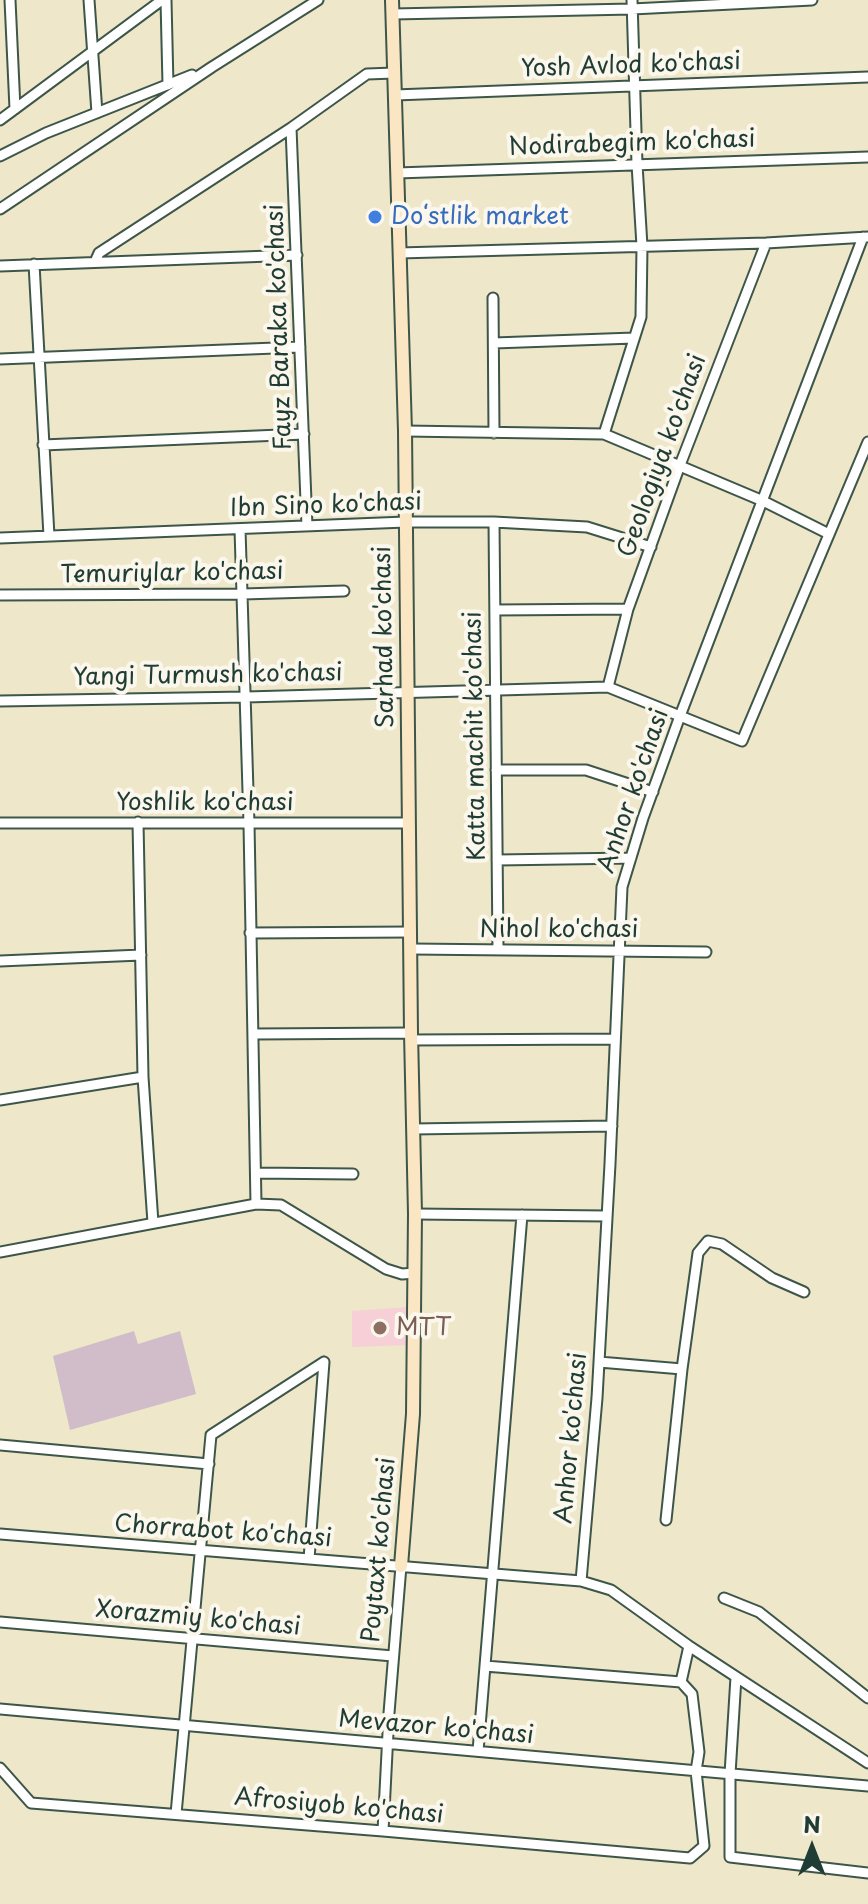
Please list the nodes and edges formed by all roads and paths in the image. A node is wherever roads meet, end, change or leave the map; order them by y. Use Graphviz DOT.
graph roads {
  1 [pos="10,0"];
  2 [pos="89,0"];
  3 [pos="164,0"];
  4 [pos="318,0"];
  5 [pos="392,0"];
  6 [pos="812,0"];
  7 [pos="632,5"];
  8 [pos="393,14"];
  9 [pos="92,52"];
  10 [pos="212,67"];
  11 [pos="394,73"];
  12 [pos="868,77"];
  13 [pos="168,85"];
  14 [pos="635,86"];
  15 [pos="395,95"];
  16 [pos="15,109"];
  17 [pos="97,113"];
  18 [pos="0,120"];
  19 [pos="291,128"];
  20 [pos="0,156"];
  21 [pos="868,157"];
  22 [pos="637,164"];
  23 [pos="397,173"];
  24 [pos="0,209"];
  25 [pos="866,237"];
  26 [pos="766,243"];
  27 [pos="642,246"];
  28 [pos="399,253"];
  29 [pos="297,255"];
  30 [pos="95,262"];
  31 [pos="34,264"];
  32 [pos="0,266"];
  33 [pos="493,298"];
  34 [pos="634,338"];
  35 [pos="494,343"];
  36 [pos="300,347"];
  37 [pos="38,357"];
  38 [pos="0,359"];
  39 [pos="405,431"];
  40 [pos="494,433"];
  41 [pos="304,434"];
  42 [pos="604,434"];
  43 [pos="868,442"];
  44 [pos="43,445"];
  45 [pos="680,465"];
  46 [pos="763,501"];
  47 [pos="406,522"];
  48 [pos="494,522"];
  49 [pos="307,526"];
  50 [pos="240,529"];
  51 [pos="829,534"];
  52 [pos="49,536"];
  53 [pos="0,538"];
  54 [pos="651,547"];
  55 [pos="344,591"];
  56 [pos="243,594"];
  57 [pos="0,595"];
  58 [pos="628,609"];
  59 [pos="495,610"];
  60 [pos="608,687"];
  61 [pos="496,689"];
  62 [pos="409,692"];
  63 [pos="246,697"];
  64 [pos="0,701"];
  65 [pos="680,716"];
  66 [pos="496,770"];
  67 [pos="653,792"];
  68 [pos="138,822"];
  69 [pos="0,823"];
  70 [pos="409,823"];
  71 [pos="249,824"];
  72 [pos="631,858"];
  73 [pos="497,860"];
  74 [pos="411,932"];
  75 [pos="250,933"];
  76 [pos="411,949"];
  77 [pos="498,950"];
  78 [pos="619,950"];
  79 [pos="706,952"];
  80 [pos="141,955"];
  81 [pos="0,961"];
  82 [pos="254,1034"];
  83 [pos="411,1036"];
  84 [pos="615,1039"];
  85 [pos="143,1077"];
  86 [pos="0,1100"];
  87 [pos="612,1126"];
  88 [pos="413,1129"];
  89 [pos="256,1173"];
  90 [pos="353,1174"];
  91 [pos="256,1204"];
  92 [pos="415,1214"];
  93 [pos="522,1215"];
  94 [pos="607,1216"];
  95 [pos="153,1223"];
  96 [pos="0,1252"];
  97 [pos="415,1273"];
  98 [pos="804,1292"];
  99 [pos="599,1362"];
  100 [pos="682,1369"];
  101 [pos="0,1445"];
  102 [pos="209,1464"];
  103 [pos="666,1520"];
  104 [pos="0,1534"];
  105 [pos="200,1550"];
  106 [pos="309,1559"];
  107 [pos="401,1566"];
  108 [pos="493,1573"];
  109 [pos="581,1581"];
  110 [pos="724,1598"];
  111 [pos="0,1622"];
  112 [pos="191,1639"];
  113 [pos="689,1646"];
  114 [pos="393,1656"];
  115 [pos="485,1666"];
  116 [pos="736,1677"];
  117 [pos="681,1682"];
  118 [pos="868,1698"];
  119 [pos="0,1709"];
  120 [pos="183,1726"];
  121 [pos="387,1744"];
  122 [pos="478,1751"];
  123 [pos="866,1758"];
  124 [pos="0,1768"];
  125 [pos="696,1771"];
  126 [pos="730,1774"];
  127 [pos="868,1786"];
  128 [pos="176,1814"];
  129 [pos="383,1831"];
  130 [pos="868,1873"];
  1 -- 16 [label="street"];
  2 -- 9 [label="street"];
  3 -- 9 [label="street"];
  3 -- 13 [label="street"];
  4 -- 10 [label="street"];
  5 -- 8 [label="street, Sarhad ko'chasi"];
  6 -- 7 [label="street"];
  7 -- 8 [label="street"];
  7 -- 14 [label="street"];
  8 -- 11 [label="street, Sarhad ko'chasi"];
  9 -- 16 [label="street"];
  9 -- 17 [label="street"];
  10 -- 13 [label="street"];
  10 -- 24 [label="street"];
  11 -- 15 [label="street, Sarhad ko'chasi"];
  11 -- 19 [label="street"];
  12 -- 14 [label="street, Yosh Avlod ko'chasi"];
  13 -- 17 [label="street"];
  14 -- 15 [label="street, Yosh Avlod ko'chasi"];
  14 -- 22 [label="street"];
  15 -- 23 [label="street, Sarhad ko'chasi"];
  16 -- 18 [label="street"];
  17 -- 20 [label="street"];
  19 -- 29 [label="street, Fayz Baraka ko'chasi"];
  19 -- 30 [label="street"];
  21 -- 22 [label="street, Nodirabegim ko'chasi"];
  22 -- 23 [label="street, Nodirabegim ko'chasi"];
  22 -- 27 [label="street"];
  23 -- 28 [label="street, Sarhad ko'chasi"];
  25 -- 26 [label="street"];
  25 -- 46 [label="street, Anhor ko'chasi"];
  26 -- 27 [label="street"];
  26 -- 45 [label="street, Geologiya ko'chasi"];
  27 -- 28 [label="street"];
  27 -- 34 [label="street"];
  28 -- 39 [label="street, Sarhad ko'chasi"];
  29 -- 30 [label="street"];
  29 -- 36 [label="street, Fayz Baraka ko'chasi"];
  30 -- 31 [label="street"];
  31 -- 32 [label="street"];
  31 -- 37 [label="street"];
  33 -- 35 [label="street"];
  34 -- 35 [label="street"];
  34 -- 42 [label="street"];
  35 -- 40 [label="street"];
  36 -- 37 [label="street"];
  36 -- 41 [label="street, Fayz Baraka ko'chasi"];
  37 -- 38 [label="street"];
  37 -- 44 [label="street"];
  39 -- 40 [label="street"];
  39 -- 47 [label="street, Sarhad ko'chasi"];
  40 -- 42 [label="street"];
  41 -- 44 [label="street"];
  41 -- 49 [label="street, Fayz Baraka ko'chasi"];
  42 -- 45 [label="street"];
  43 -- 51 [label="street"];
  44 -- 52 [label="street"];
  45 -- 46 [label="street"];
  45 -- 54 [label="street, Geologiya ko'chasi"];
  46 -- 51 [label="street"];
  46 -- 65 [label="street, Anhor ko'chasi"];
  47 -- 48 [label="street, Ibn Sino ko'chasi"];
  47 -- 49 [label="street, Ibn Sino ko'chasi"];
  47 -- 62 [label="street, Sarhad ko'chasi"];
  48 -- 54 [label="street, Ibn Sino ko'chasi"];
  48 -- 59 [label="street, Katta machit ko'chasi"];
  49 -- 50 [label="street, Ibn Sino ko'chasi"];
  50 -- 52 [label="street, Ibn Sino ko'chasi"];
  50 -- 56 [label="street"];
  51 -- 65 [label="street, Yangi Turmush ko'chasi"];
  52 -- 53 [label="street, Ibn Sino ko'chasi"];
  54 -- 58 [label="street, Geologiya ko'chasi"];
  55 -- 56 [label="street, Temuriylar ko'chasi"];
  56 -- 57 [label="street, Temuriylar ko'chasi"];
  56 -- 63 [label="street"];
  58 -- 59 [label="street"];
  58 -- 60 [label="street, Geologiya ko'chasi"];
  59 -- 61 [label="street, Katta machit ko'chasi"];
  60 -- 61 [label="street, Yangi Turmush ko'chasi"];
  60 -- 65 [label="street, Yangi Turmush ko'chasi"];
  61 -- 62 [label="street, Yangi Turmush ko'chasi"];
  61 -- 66 [label="street, Katta machit ko'chasi"];
  62 -- 63 [label="street, Yangi Turmush ko'chasi"];
  62 -- 70 [label="street, Sarhad ko'chasi"];
  63 -- 64 [label="street, Yangi Turmush ko'chasi"];
  63 -- 71 [label="street"];
  65 -- 67 [label="street, Anhor ko'chasi"];
  66 -- 67 [label="street"];
  66 -- 73 [label="street, Katta machit ko'chasi"];
  67 -- 72 [label="street, Anhor ko'chasi"];
  68 -- 69 [label="street, Yoshlik ko'chasi"];
  68 -- 71 [label="street, Yoshlik ko'chasi"];
  68 -- 80 [label="street"];
  70 -- 71 [label="street, Yoshlik ko'chasi"];
  70 -- 74 [label="street, Sarhad ko'chasi"];
  71 -- 75 [label="street"];
  72 -- 73 [label="street"];
  72 -- 78 [label="street, Anhor ko'chasi"];
  73 -- 77 [label="street, Katta machit ko'chasi"];
  74 -- 75 [label="street"];
  74 -- 76 [label="street, Sarhad ko'chasi"];
  75 -- 82 [label="street"];
  76 -- 77 [label="street, Nihol ko'chasi"];
  76 -- 83 [label="street, Sarhad ko'chasi"];
  77 -- 78 [label="street, Nihol ko'chasi"];
  78 -- 79 [label="street, Nihol ko'chasi"];
  78 -- 84 [label="street, Anhor ko'chasi"];
  80 -- 81 [label="street"];
  80 -- 85 [label="street"];
  82 -- 83 [label="street"];
  82 -- 89 [label="street"];
  83 -- 84 [label="street"];
  83 -- 88 [label="street, Sarhad ko'chasi"];
  84 -- 87 [label="street, Anhor ko'chasi"];
  85 -- 86 [label="street"];
  85 -- 95 [label="street"];
  87 -- 88 [label="street"];
  87 -- 94 [label="street, Anhor ko'chasi"];
  88 -- 92 [label="street, Sarhad ko'chasi"];
  89 -- 90 [label="street"];
  89 -- 91 [label="street"];
  91 -- 95 [label="street"];
  91 -- 97 [label="street"];
  92 -- 93 [label="street"];
  92 -- 97 [label="street, Sarhad ko'chasi"];
  93 -- 94 [label="street"];
  93 -- 108 [label="street"];
  94 -- 99 [label="street, Anhor ko'chasi"];
  95 -- 96 [label="street"];
  97 -- 107 [label="street, Poytaxt ko'chasi"];
  98 -- 100 [label="street"];
  99 -- 100 [label="street"];
  99 -- 109 [label="street, Anhor ko'chasi"];
  100 -- 103 [label="street"];
  101 -- 102 [label="street"];
  102 -- 105 [label="street"];
  102 -- 106 [label="street"];
  104 -- 105 [label="street, Chorrabot ko'chasi"];
  105 -- 106 [label="street, Chorrabot ko'chasi"];
  105 -- 112 [label="street"];
  106 -- 107 [label="street, Chorrabot ko'chasi"];
  107 -- 108 [label="street, Chorrabot ko'chasi"];
  107 -- 114 [label="street, Poytaxt ko'chasi"];
  108 -- 109 [label="street, Chorrabot ko'chasi"];
  108 -- 115 [label="street"];
  109 -- 113 [label="street, Chorrabot ko'chasi"];
  110 -- 118 [label="street"];
  111 -- 112 [label="street, Xorazmiy ko'chasi"];
  112 -- 114 [label="street, Xorazmiy ko'chasi"];
  112 -- 120 [label="street"];
  113 -- 116 [label="street, Chorrabot ko'chasi"];
  113 -- 117 [label="street"];
  114 -- 121 [label="street, Poytaxt ko'chasi"];
  115 -- 117 [label="street"];
  115 -- 122 [label="street"];
  116 -- 123 [label="street, Chorrabot ko'chasi"];
  116 -- 126 [label="street"];
  117 -- 125 [label="street"];
  119 -- 120 [label="street, Mevazor ko'chasi"];
  120 -- 121 [label="street, Mevazor ko'chasi"];
  120 -- 128 [label="street"];
  121 -- 122 [label="street, Mevazor ko'chasi"];
  121 -- 129 [label="street, Poytaxt ko'chasi"];
  122 -- 125 [label="street, Mevazor ko'chasi"];
  124 -- 128 [label="street, Afrosiyob ko'chasi"];
  125 -- 126 [label="street, Mevazor ko'chasi"];
  125 -- 129 [label="street, Afrosiyob ko'chasi"];
  126 -- 127 [label="street, Mevazor ko'chasi"];
  126 -- 130 [label="street"];
  128 -- 129 [label="street, Afrosiyob ko'chasi"];
}
